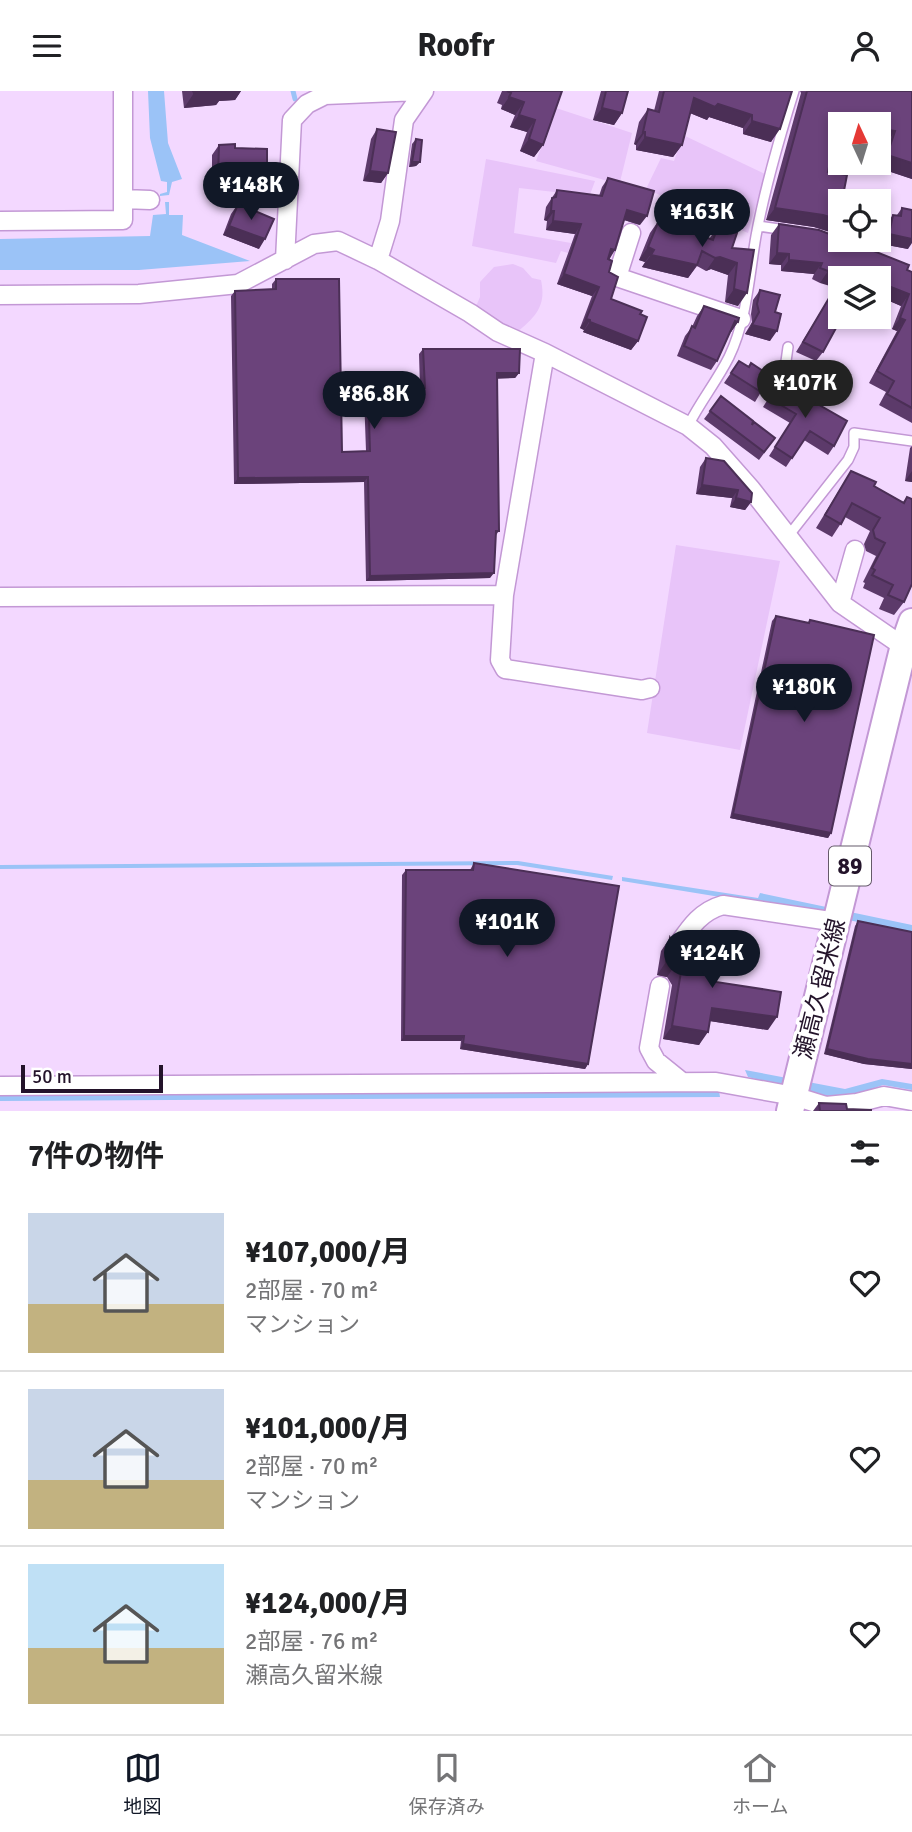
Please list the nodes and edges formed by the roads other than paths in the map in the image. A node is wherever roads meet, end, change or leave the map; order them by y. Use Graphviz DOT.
graph roads {
  1 [pos="123,91"];
  2 [pos="421,91"];
  3 [pos="794,91"];
  4 [pos="123,199"];
  5 [pos="150,200"];
  6 [pos="0,221"];
  7 [pos="758,226"];
  8 [pos="799,232"];
  9 [pos="631,233"];
  10 [pos="285,260"];
  11 [pos="378,260"];
  12 [pos="0,295"];
  13 [pos="741,319"];
  14 [pos="788,347"];
  15 [pos="545,353"];
  16 [pos="802,398"];
  17 [pos="688,426"];
  18 [pos="912,441"];
  19 [pos="786,534"];
  20 [pos="855,550"];
  21 [pos="504,595"];
  22 [pos="0,597"];
  23 [pos="840,603"];
  24 [pos="909,640"];
  25 [pos="650,688"];
  26 [pos="836,922"];
  27 [pos="673,952"];
  28 [pos="660,986"];
  29 [pos="682,1082"];
  30 [pos="0,1086"];
  31 [pos="912,1101"];
  32 [pos="792,1103"];
  1 -- 4 [label="street"];
  2 -- 10 [label="street"];
  2 -- 11 [label="street"];
  3 -- 7 [label="lane"];
  4 -- 5 [label="street"];
  4 -- 6 [label="street"];
  7 -- 8 [label="lane"];
  7 -- 13 [label="lane"];
  9 -- 13 [label="street"];
  10 -- 11 [label="street"];
  10 -- 12 [label="street"];
  11 -- 15 [label="street"];
  13 -- 17 [label="lane"];
  14 -- 16 [label="lane"];
  15 -- 17 [label="street"];
  15 -- 21 [label="street"];
  17 -- 19 [label="street"];
  18 -- 19 [label="lane"];
  19 -- 23 [label="street"];
  20 -- 23 [label="street"];
  21 -- 22 [label="street"];
  21 -- 25 [label="street"];
  23 -- 24 [label="street"];
  24 -- 26 [label="main road, 瀬高久留米線 / 89"];
  26 -- 27 [label="street"];
  26 -- 32 [label="main road, 瀬高久留米線 / 89"];
  28 -- 29 [label="street"];
  29 -- 30 [label="street"];
  29 -- 32 [label="street"];
  31 -- 32 [label="street"];
}
